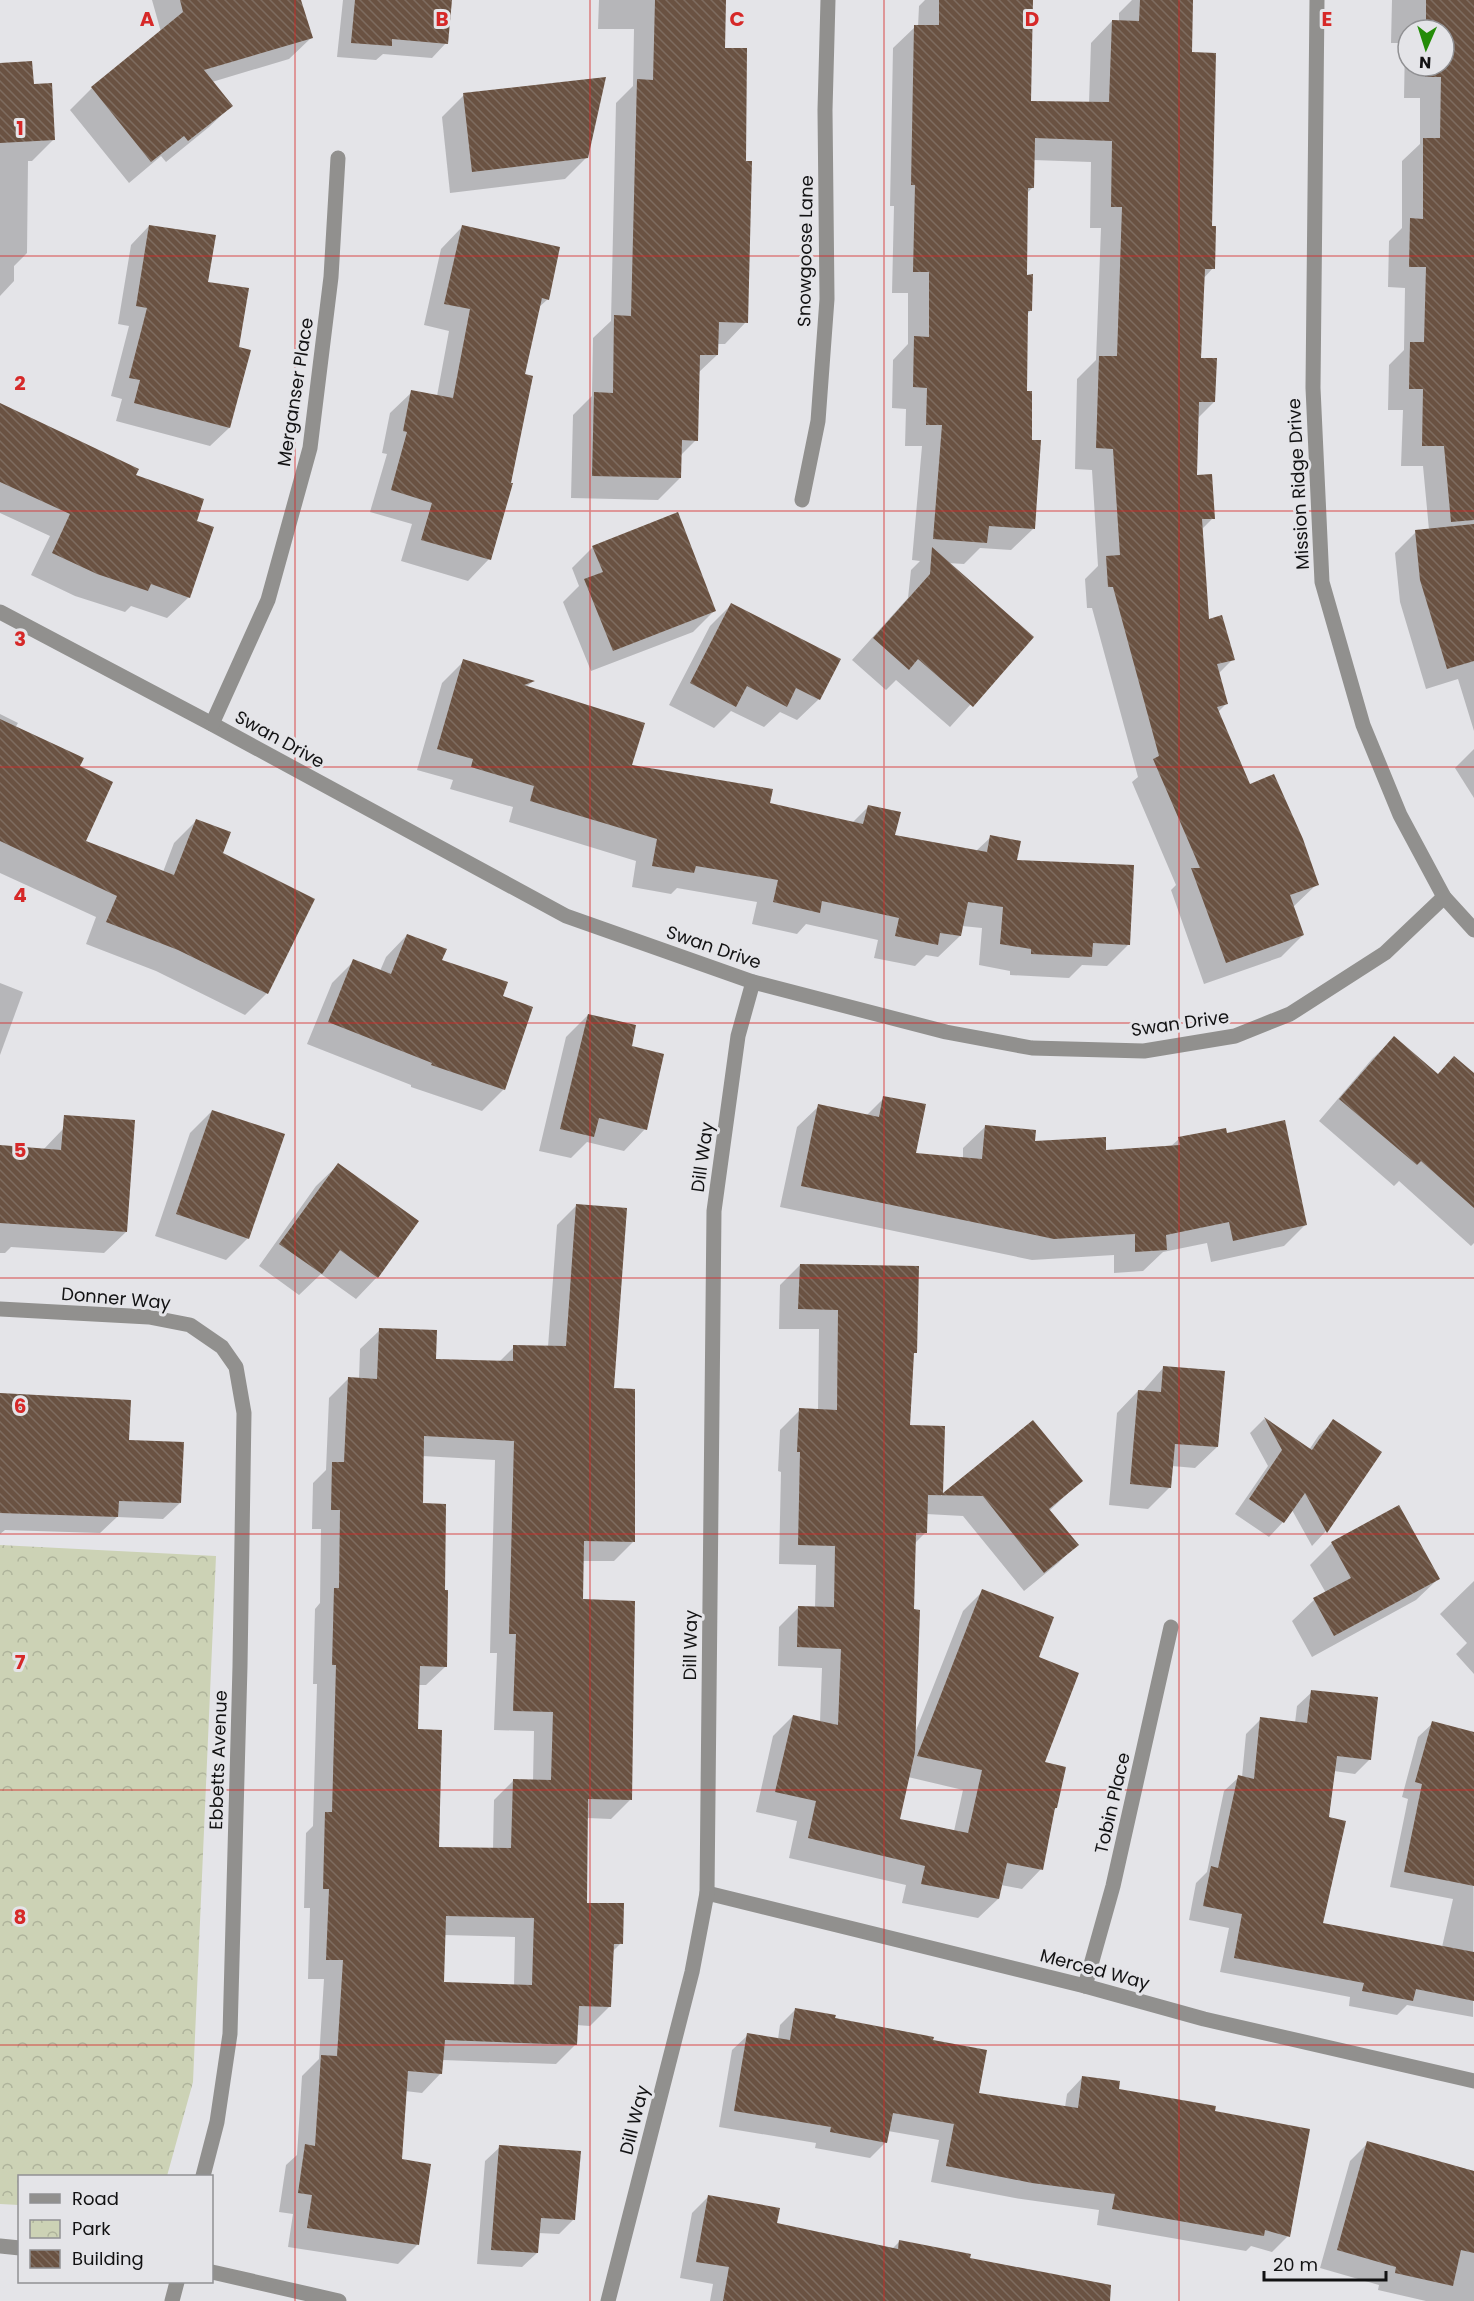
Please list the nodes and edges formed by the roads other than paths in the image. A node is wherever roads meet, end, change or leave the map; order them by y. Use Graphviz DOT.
graph roads {
  1 [pos="828,0"];
  2 [pos="1317,0"];
  3 [pos="338,158"];
  4 [pos="802,500"];
  5 [pos="0,612"];
  6 [pos="212,724"];
  7 [pos="1444,897"];
  8 [pos="1474,930"];
  9 [pos="753,982"];
  10 [pos="0,1309"];
  11 [pos="222,1347"];
  12 [pos="1172,1628"];
  13 [pos="707,1893"];
  14 [pos="1085,1986"];
  15 [pos="1474,2081"];
  16 [pos="203,2175"];
  17 [pos="0,2246"];
  18 [pos="18,2248"];
  19 [pos="213,2271"];
  20 [pos="177,2283"];
  21 [pos="172,2301"];
  22 [pos="339,2301"];
  23 [pos="608,2301"];
  1 -- 4 [label="street, Snowgoose Lane"];
  2 -- 7 [label="street, Mission Ridge Drive"];
  3 -- 6 [label="street, Merganser Place"];
  5 -- 6 [label="street, Swan Drive"];
  6 -- 9 [label="street, Swan Drive"];
  7 -- 8 [label="street, Mission Ridge Drive"];
  7 -- 9 [label="street, Swan Drive"];
  9 -- 13 [label="street, Dill Way"];
  10 -- 11 [label="street, Donner Way"];
  11 -- 16 [label="street, Ebbetts Avenue"];
  12 -- 14 [label="street, Tobin Place"];
  13 -- 14 [label="street, Merced Way"];
  13 -- 23 [label="street, Dill Way"];
  14 -- 15 [label="street, Merced Way"];
  17 -- 18 [label="street"];
  19 -- 22 [label="street"];
  20 -- 21 [label="street"];
}
